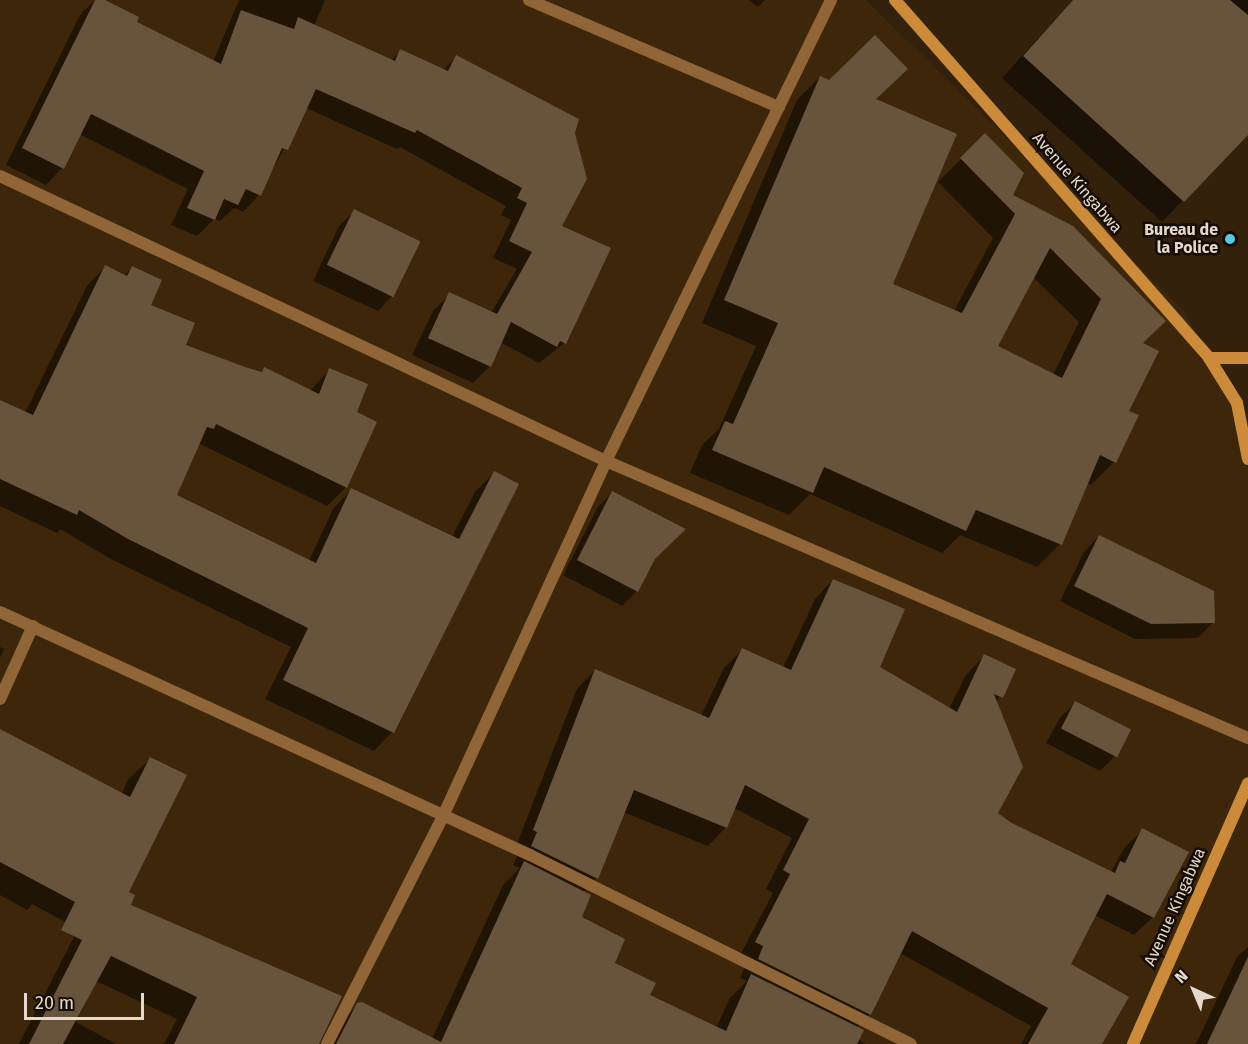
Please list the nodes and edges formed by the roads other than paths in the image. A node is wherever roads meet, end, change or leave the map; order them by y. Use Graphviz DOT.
graph roads {
  1 [pos="530,0"];
  2 [pos="831,0"];
  3 [pos="895,0"];
  4 [pos="779,107"];
  5 [pos="0,176"];
  6 [pos="1209,358"];
  7 [pos="1248,358"];
  8 [pos="1248,459"];
  9 [pos="606,461"];
  10 [pos="0,612"];
  11 [pos="33,626"];
  12 [pos="0,699"];
  13 [pos="1248,738"];
  14 [pos="1248,783"];
  15 [pos="443,816"];
  16 [pos="327,1044"];
  17 [pos="911,1044"];
  18 [pos="1133,1044"];
  1 -- 4 [label="street"];
  2 -- 4 [label="street"];
  3 -- 6 [label="street, Avenue Kingabwa"];
  4 -- 9 [label="street"];
  5 -- 9 [label="street"];
  6 -- 7 [label="street"];
  6 -- 8 [label="street, Avenue Kingabwa"];
  9 -- 13 [label="street"];
  9 -- 15 [label="street"];
  10 -- 11 [label="street"];
  11 -- 12 [label="street"];
  11 -- 15 [label="street"];
  14 -- 18 [label="street, Avenue Kingabwa"];
  15 -- 16 [label="street"];
  15 -- 17 [label="street"];
}
